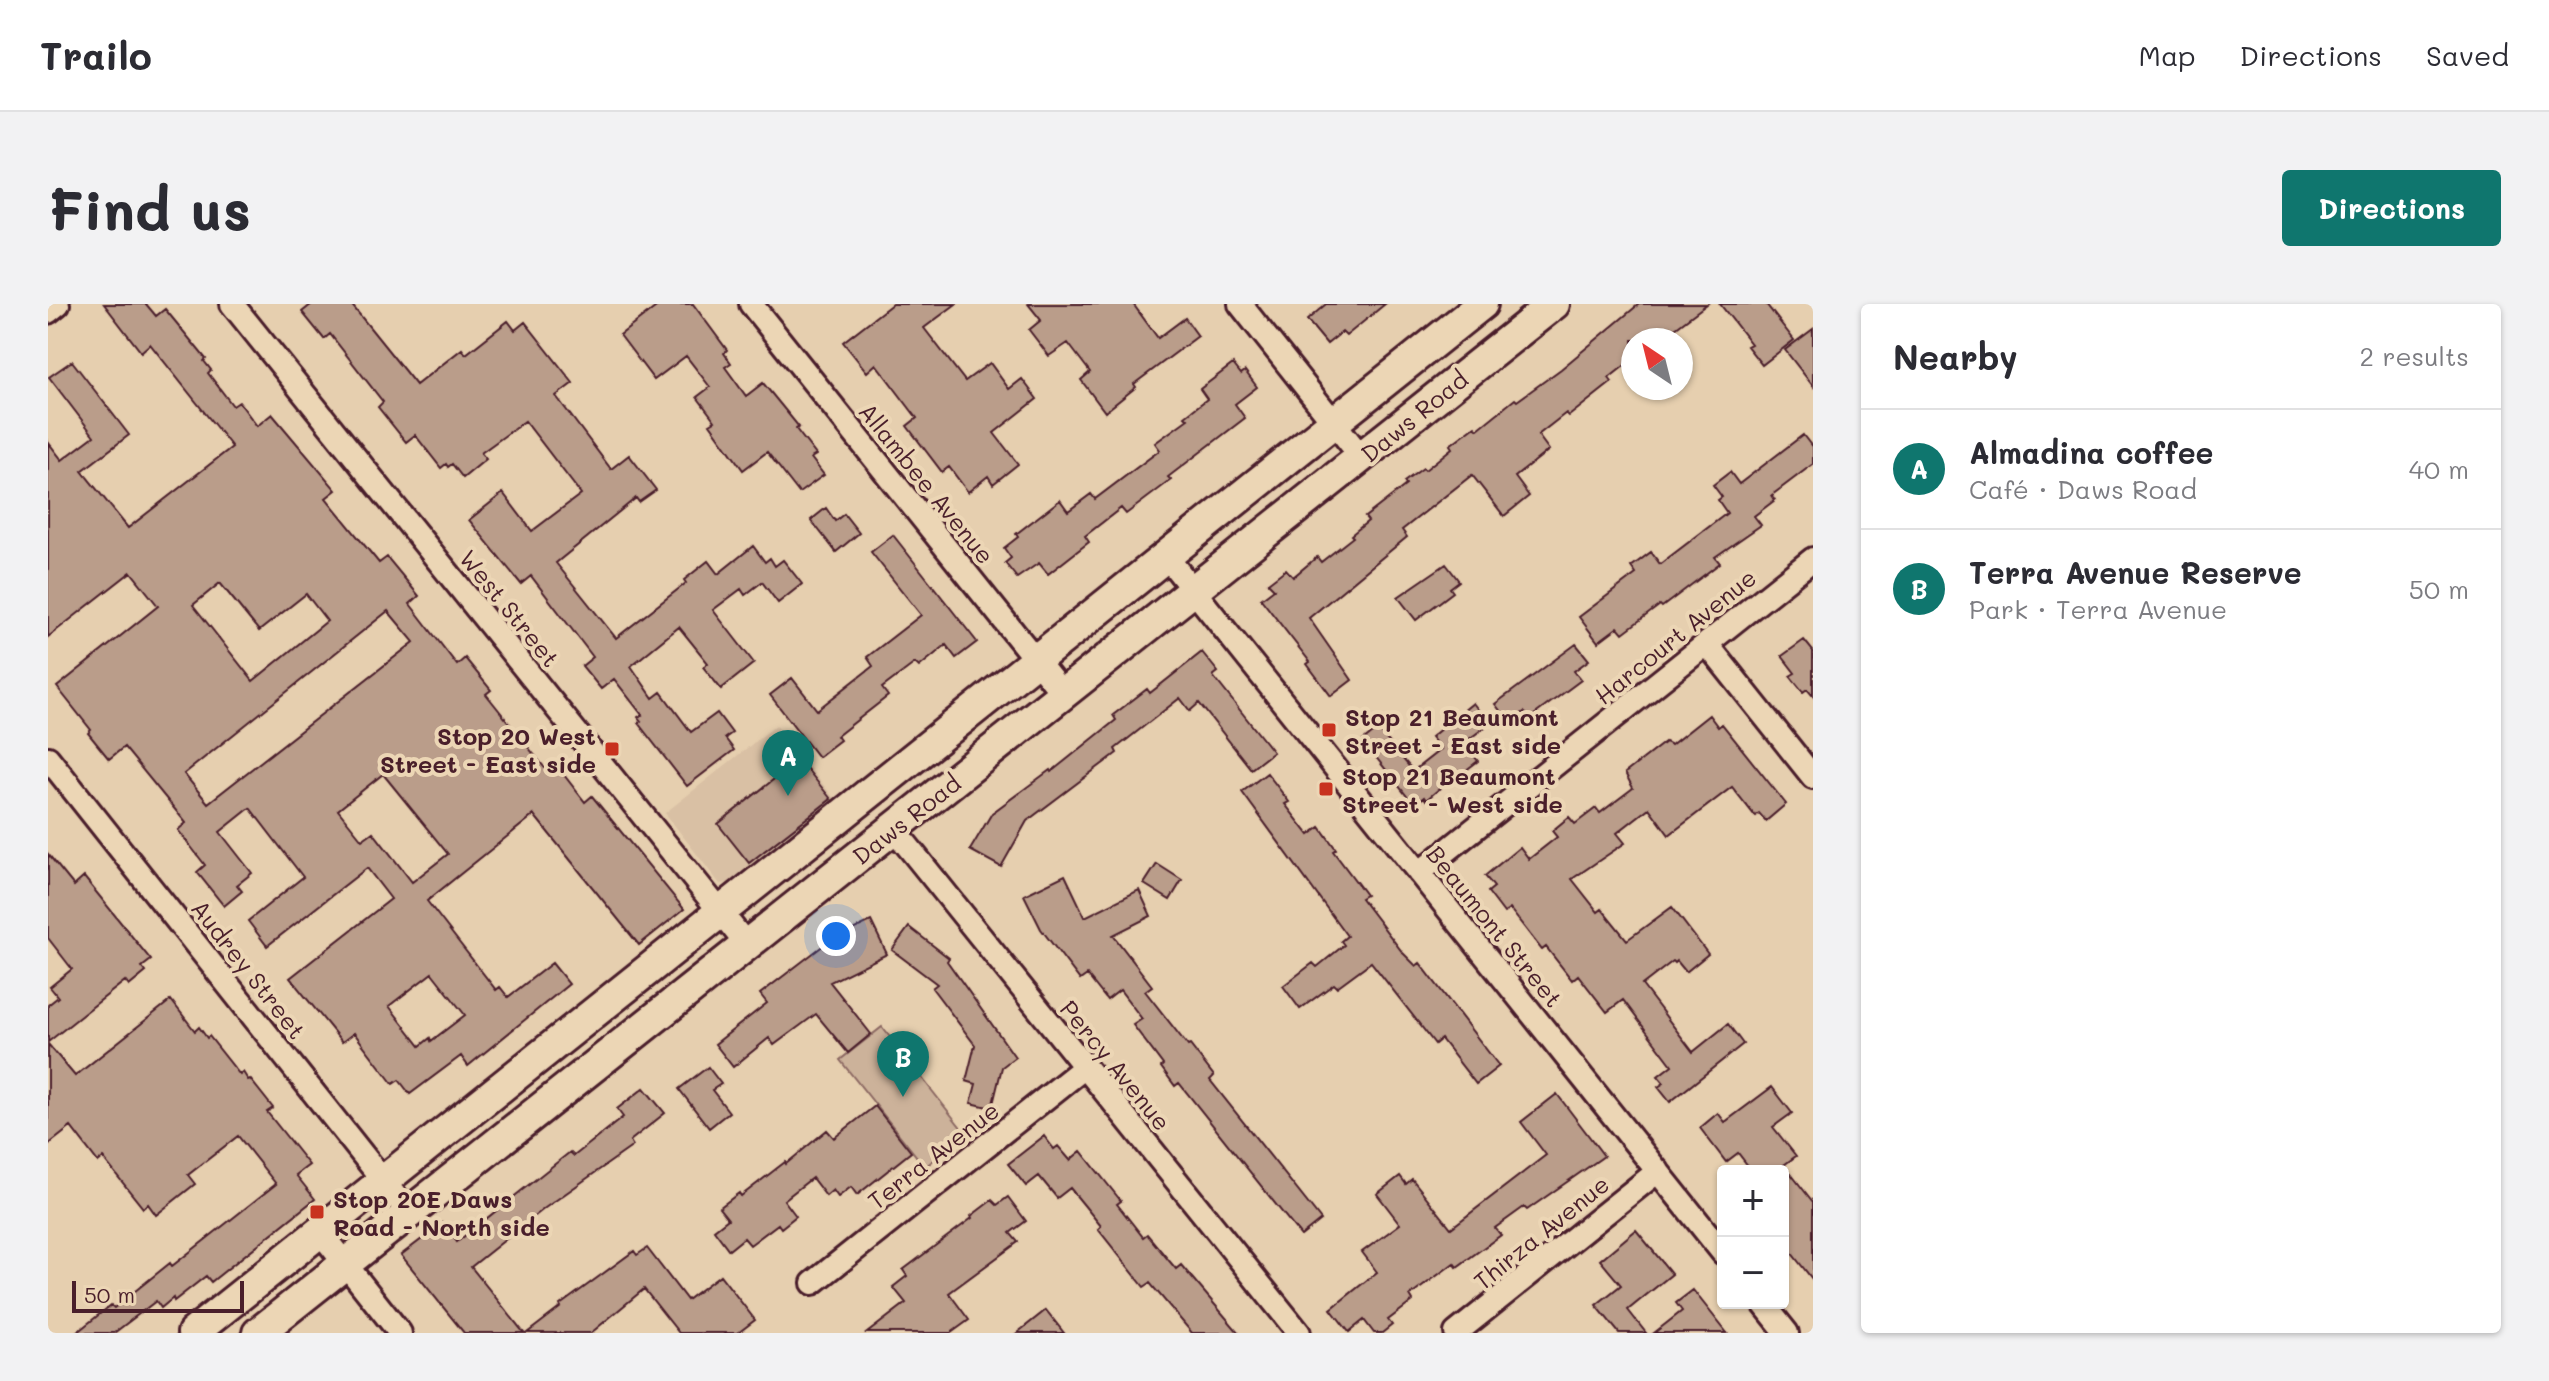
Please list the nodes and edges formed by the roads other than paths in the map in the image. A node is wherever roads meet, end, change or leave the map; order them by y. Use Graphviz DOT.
graph roads {
  1 [pos="58,304"];
  2 [pos="232,304"];
  3 [pos="751,304"];
  4 [pos="1240,304"];
  5 [pos="1482,304"];
  6 [pos="1554,304"];
  7 [pos="48,312"];
  8 [pos="1334,422"];
  9 [pos="1362,458"];
  10 [pos="1166,556"];
  11 [pos="1813,559"];
  12 [pos="1194,592"];
  13 [pos="1707,644"];
  14 [pos="1036,660"];
  15 [pos="1063,694"];
  16 [pos="48,758"];
  17 [pos="1813,777"];
  18 [pos="894,829"];
  19 [pos="1419,873"];
  20 [pos="721,913"];
  21 [pos="747,945"];
  22 [pos="1085,1067"];
  23 [pos="1658,1171"];
  24 [pos="384,1181"];
  25 [pos="409,1213"];
  26 [pos="320,1232"];
  27 [pos="1717,1245"];
  28 [pos="345,1264"];
  29 [pos="813,1283"];
  30 [pos="1768,1309"];
  31 [pos="193,1333"];
  32 [pos="258,1333"];
  33 [pos="400,1333"];
  34 [pos="1299,1333"];
  35 [pos="1456,1333"];
  36 [pos="1787,1333"];
  1 -- 7 [label="street"];
  2 -- 20 [label="street, West Street"];
  3 -- 14 [label="street, Allambee Avenue"];
  4 -- 8 [label="street"];
  5 -- 8 [label="main road, Daws Road"];
  6 -- 9 [label="main road, Daws Road"];
  8 -- 9 [label="street"];
  8 -- 10 [label="main road, Daws Road"];
  9 -- 12 [label="main road, Daws Road"];
  10 -- 12 [label="street, Beaumont Street"];
  10 -- 14 [label="main road, Daws Road"];
  11 -- 13 [label="street, Harcourt Avenue"];
  12 -- 15 [label="main road, Daws Road"];
  12 -- 19 [label="street, Beaumont Street"];
  13 -- 17 [label="street"];
  13 -- 19 [label="street, Harcourt Avenue"];
  14 -- 15 [label="street, Allambee Avenue"];
  14 -- 20 [label="main road, Daws Road"];
  15 -- 18 [label="main road, Daws Road"];
  16 -- 24 [label="street, Audrey Street"];
  18 -- 21 [label="main road, Daws Road"];
  18 -- 22 [label="street, Percy Avenue"];
  19 -- 23 [label="street, Beaumont Street"];
  20 -- 21 [label="street, West Street"];
  20 -- 24 [label="main road, Daws Road"];
  21 -- 25 [label="main road, Daws Road"];
  22 -- 29 [label="street, Terra Avenue"];
  22 -- 34 [label="street, Percy Avenue"];
  23 -- 27 [label="street, Beaumont Street"];
  23 -- 35 [label="street, Thirza Avenue"];
  24 -- 25 [label="street, Audrey Street"];
  24 -- 26 [label="main road, Daws Road"];
  25 -- 28 [label="main road, Daws Road"];
  26 -- 28 [label="street"];
  26 -- 31 [label="main road, Daws Road"];
  28 -- 32 [label="main road, Daws Road"];
  28 -- 33 [label="street"];
  30 -- 36 [label="street"];
}
